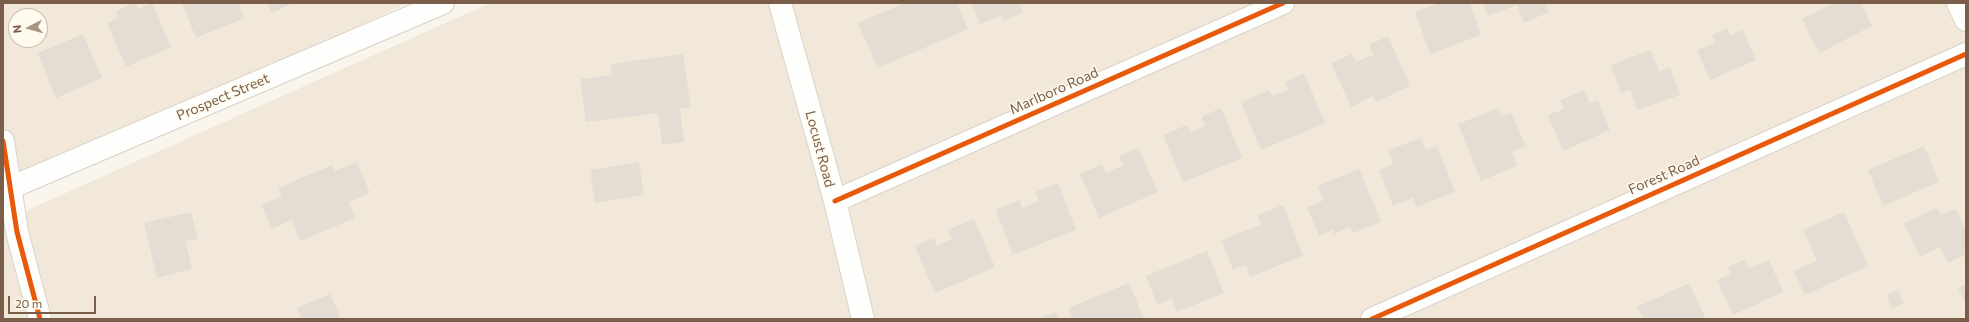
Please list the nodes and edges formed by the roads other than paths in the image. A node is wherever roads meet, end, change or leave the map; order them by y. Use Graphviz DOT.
graph roads {
  1 [pos="443,3"];
  2 [pos="780,3"];
  3 [pos="1283,3"];
  4 [pos="1958,3"];
  5 [pos="1966,20"];
  6 [pos="1966,54"];
  7 [pos="3,141"];
  8 [pos="6,189"];
  9 [pos="835,201"];
  10 [pos="40,319"];
  11 [pos="863,319"];
  12 [pos="1372,319"];
  1 -- 8 [label="street, Prospect Street"];
  2 -- 9 [label="street, Locust Road"];
  3 -- 9 [label="street, Marlboro Road"];
  4 -- 5 [label="street"];
  6 -- 12 [label="street, Forest Road"];
  7 -- 8 [label="street"];
  8 -- 10 [label="street"];
  9 -- 11 [label="street, Locust Road"];
}
